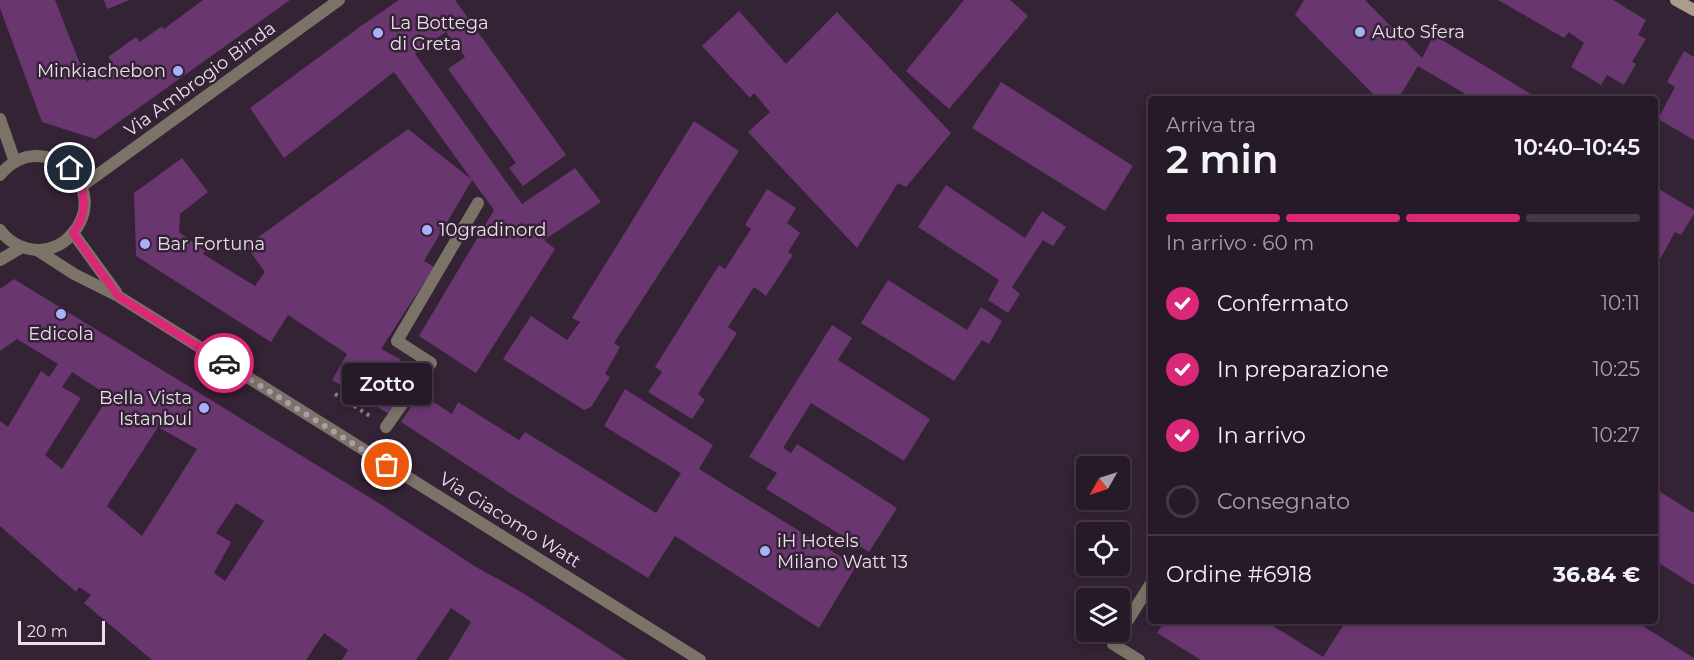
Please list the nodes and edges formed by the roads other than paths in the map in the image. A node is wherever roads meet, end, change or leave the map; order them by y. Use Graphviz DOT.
graph roads {
  1 [pos="339,0"];
  2 [pos="1676,0"];
  3 [pos="1694,10"];
  4 [pos="0,119"];
  5 [pos="15,162"];
  6 [pos="0,175"];
  7 [pos="82,186"];
  8 [pos="478,203"];
  9 [pos="0,230"];
  10 [pos="73,233"];
  11 [pos="22,247"];
  12 [pos="37,250"];
  13 [pos="0,260"];
  14 [pos="118,296"];
  15 [pos="386,427"];
  16 [pos="1148,588"];
  17 [pos="700,660"];
  18 [pos="1138,660"];
  1 -- 7 [label="street, Via Ambrogio Binda"];
  2 -- 3 [label="street"];
  4 -- 5 [label="street"];
  5 -- 6 [label="street"];
  5 -- 7 [label="street"];
  7 -- 10 [label="street"];
  8 -- 15 [label="street"];
  9 -- 11 [label="street"];
  10 -- 12 [label="street"];
  10 -- 14 [label="street, Via Giacomo Watt"];
  11 -- 12 [label="street"];
  11 -- 13 [label="street"];
  12 -- 14 [label="street, Via Giacomo Watt"];
  14 -- 17 [label="street, Via Giacomo Watt"];
  16 -- 18 [label="street"];
}
